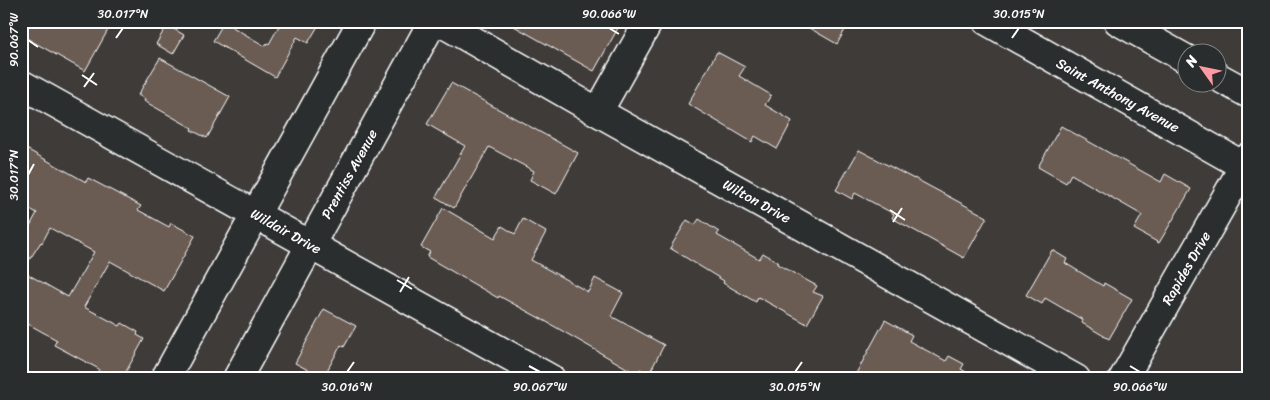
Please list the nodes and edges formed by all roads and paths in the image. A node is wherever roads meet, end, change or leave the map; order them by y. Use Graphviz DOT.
graph roads {
  1 [pos="362,21"];
  2 [pos="434,21"];
  3 [pos="439,21"];
  4 [pos="649,21"];
  5 [pos="987,21"];
  6 [pos="1118,21"];
  7 [pos="1178,54"];
  8 [pos="1228,82"];
  9 [pos="21,84"];
  10 [pos="1249,94"];
  11 [pos="598,112"];
  12 [pos="1247,164"];
  13 [pos="256,214"];
  14 [pos="311,244"];
  15 [pos="165,379"];
  16 [pos="237,379"];
  17 [pos="551,379"];
  18 [pos="1076,379"];
  19 [pos="1123,379"];
  1 -- 13 [label="street"];
  2 -- 14 [label="street, Prentiss Avenue"];
  3 -- 11 [label="street, Wilton Drive"];
  4 -- 11 [label="street"];
  5 -- 12 [label="street, Saint Anthony Avenue"];
  6 -- 7 [label="street"];
  8 -- 10 [label="street"];
  9 -- 13 [label="street, Wildair Drive"];
  11 -- 18 [label="street, Wilton Drive"];
  12 -- 19 [label="street, Rapides Drive"];
  13 -- 14 [label="street, Wildair Drive"];
  13 -- 15 [label="street"];
  14 -- 16 [label="street, Prentiss Avenue"];
  14 -- 17 [label="street, Wildair Drive"];
}
